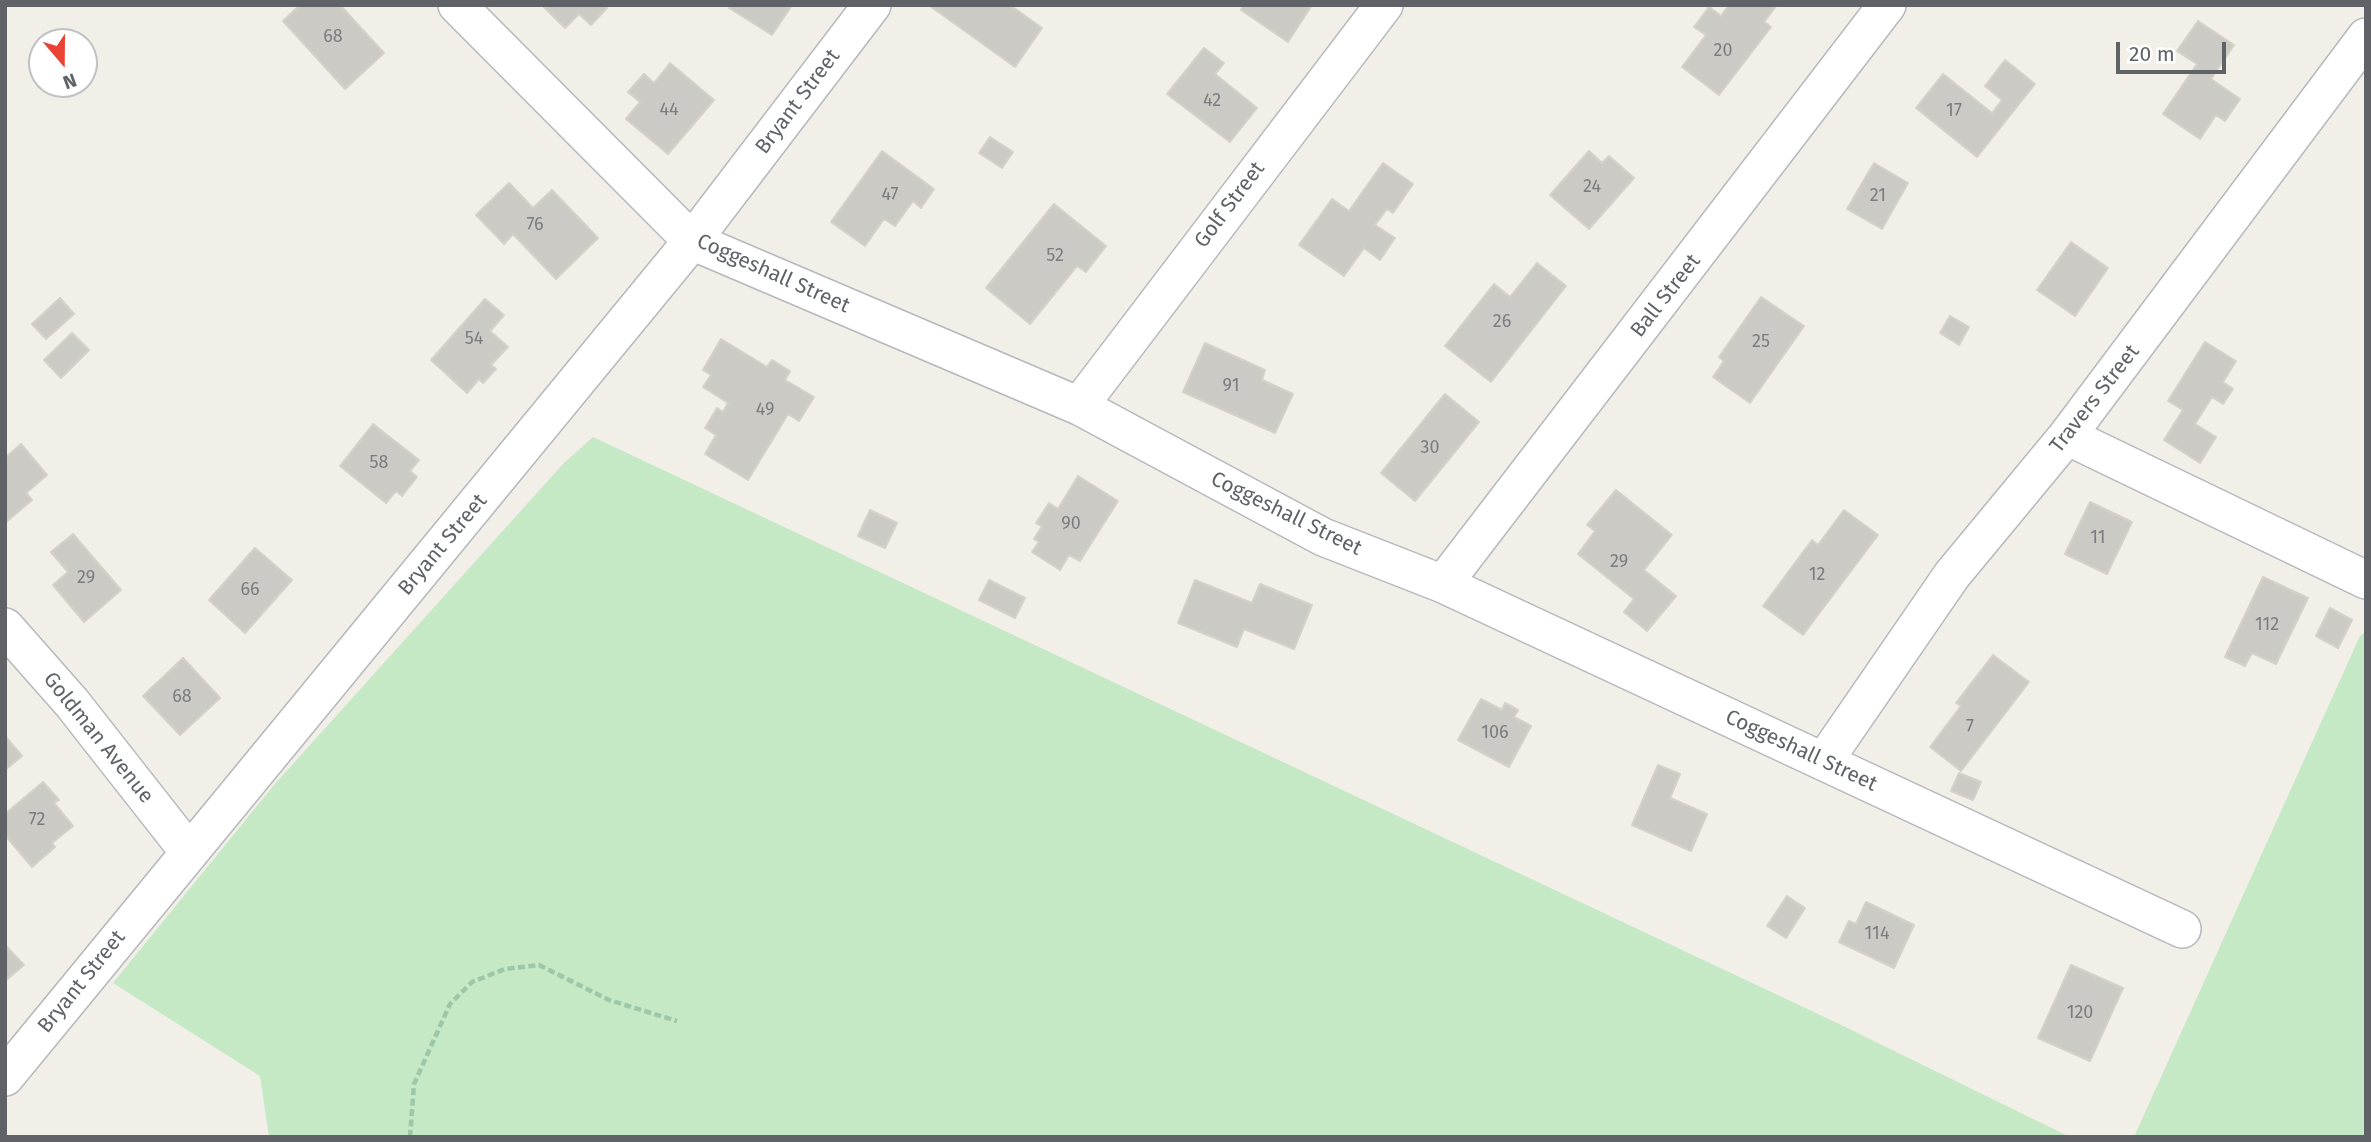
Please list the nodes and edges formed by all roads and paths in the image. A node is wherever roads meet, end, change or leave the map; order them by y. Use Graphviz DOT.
graph roads {
  1 [pos="457,5"];
  2 [pos="872,5"];
  3 [pos="1384,5"];
  4 [pos="1887,5"];
  5 [pos="2366,37"];
  6 [pos="692,241"];
  7 [pos="1079,407"];
  8 [pos="2067,436"];
  9 [pos="2366,580"];
  10 [pos="1443,584"];
  11 [pos="5,626"];
  12 [pos="1824,761"];
  13 [pos="189,852"];
  14 [pos="2182,929"];
  15 [pos="677,1021"];
  16 [pos="5,1077"];
  17 [pos="410,1137"];
  1 -- 6 [label="street, Coggeshall Street"];
  2 -- 6 [label="street, Bryant Street"];
  3 -- 7 [label="street, Golf Street"];
  4 -- 10 [label="street, Ball Street"];
  5 -- 8 [label="street, Travers Street"];
  6 -- 7 [label="street, Coggeshall Street"];
  6 -- 13 [label="street, Bryant Street"];
  7 -- 10 [label="street, Coggeshall Street"];
  8 -- 9 [label="street"];
  8 -- 12 [label="street, Travers Street"];
  10 -- 12 [label="street, Coggeshall Street"];
  11 -- 13 [label="street, Goldman Avenue"];
  12 -- 14 [label="street, Coggeshall Street"];
  13 -- 16 [label="street, Bryant Street"];
  15 -- 17 [label="path"];
}
